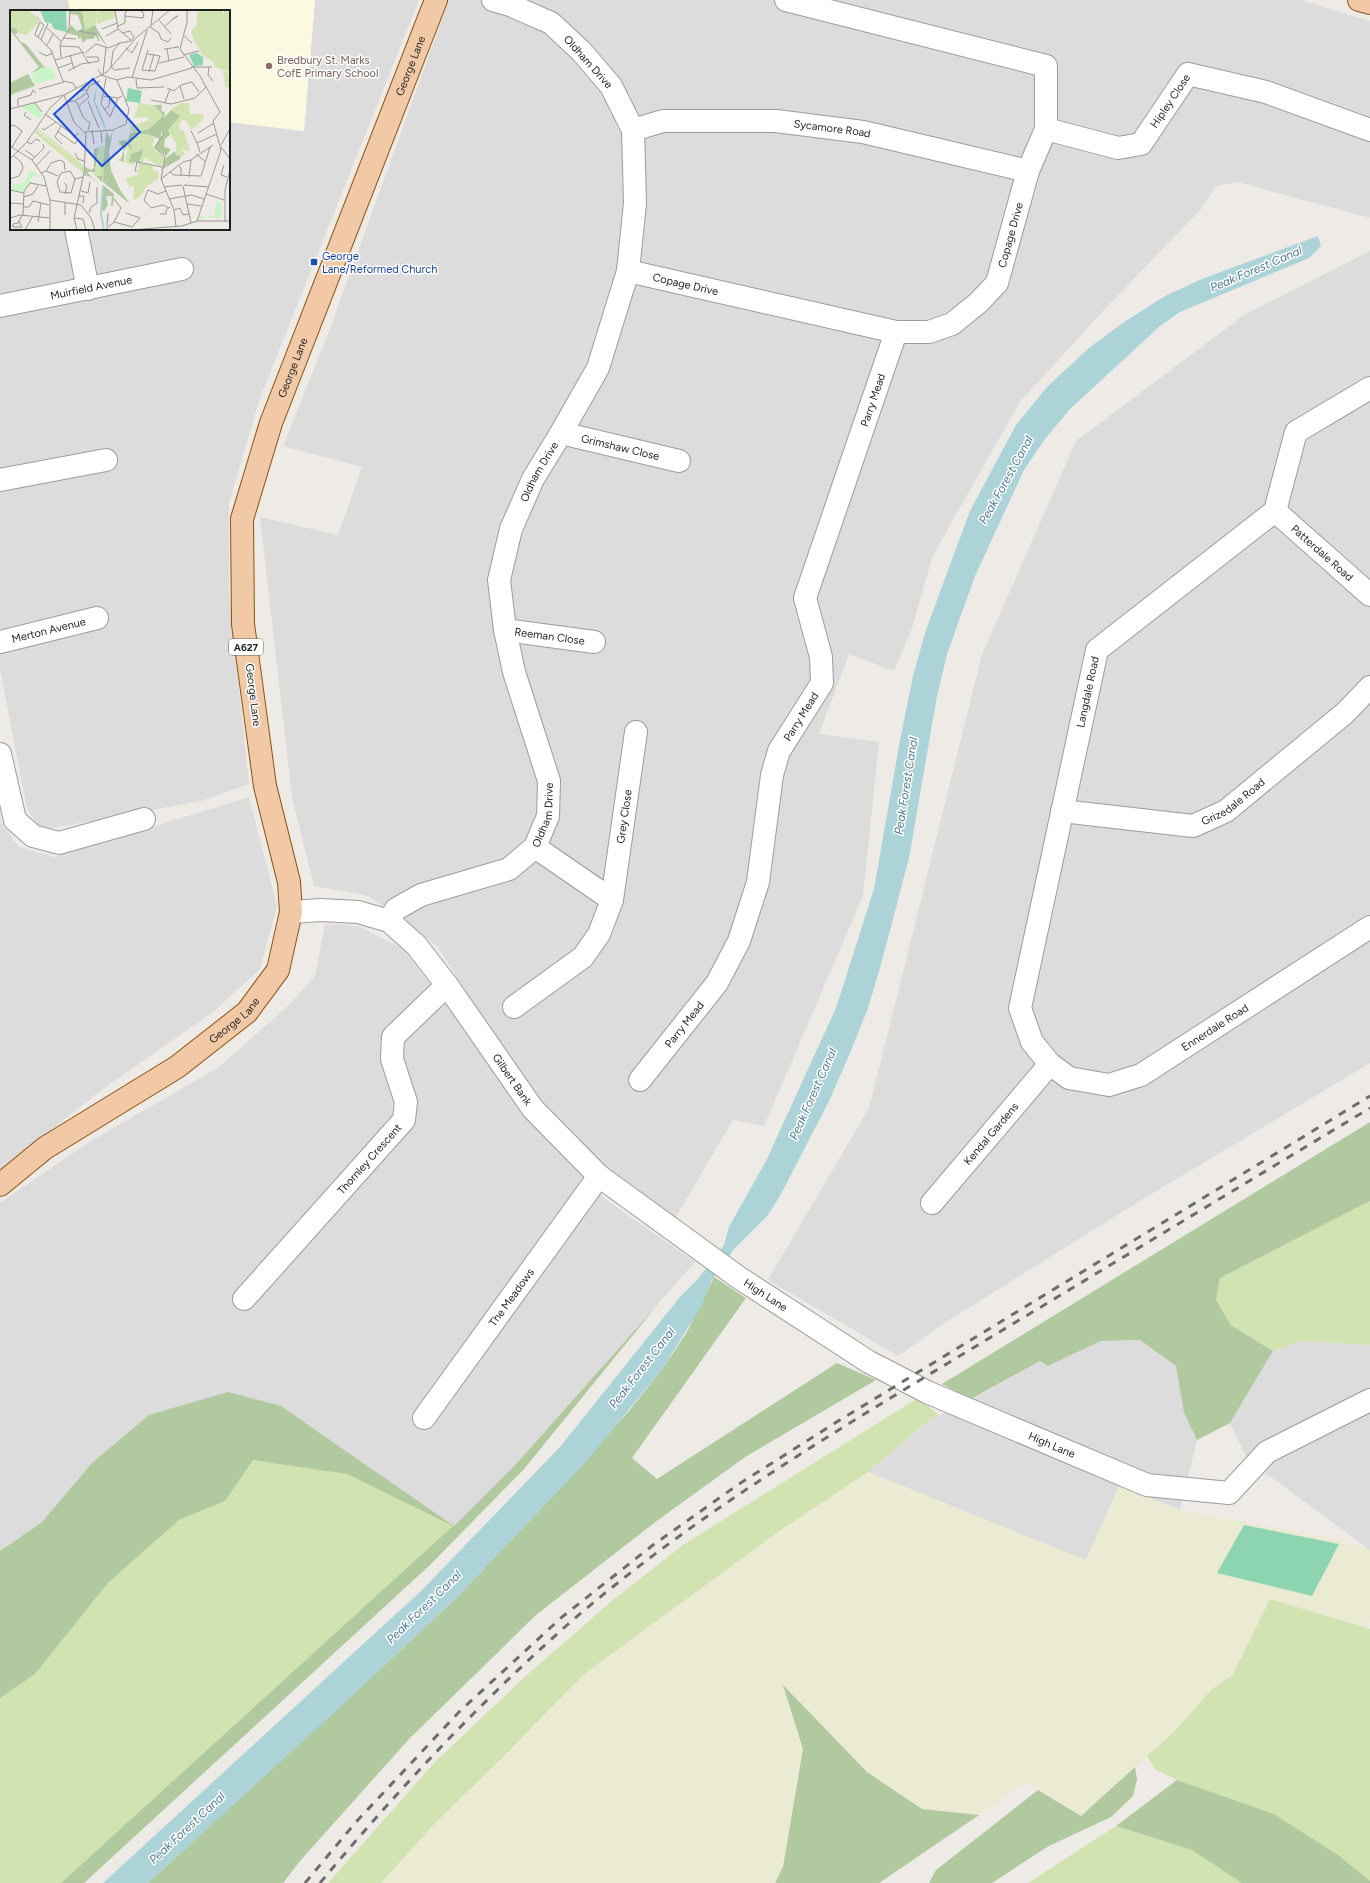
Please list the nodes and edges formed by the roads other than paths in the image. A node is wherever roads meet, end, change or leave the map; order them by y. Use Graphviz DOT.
graph roads {
  1 [pos="436,0"];
  2 [pos="493,0"];
  3 [pos="786,0"];
  4 [pos="1360,0"];
  5 [pos="1370,3"];
  6 [pos="1046,129"];
  7 [pos="633,130"];
  8 [pos="1370,130"];
  9 [pos="1028,171"];
  10 [pos="76,230"];
  11 [pos="182,268"];
  12 [pos="628,271"];
  13 [pos="88,289"];
  14 [pos="0,306"];
  15 [pos="896,332"];
  16 [pos="1370,388"];
  17 [pos="561,433"];
  18 [pos="106,460"];
  19 [pos="679,461"];
  20 [pos="0,480"];
  21 [pos="1275,510"];
  22 [pos="1370,595"];
  23 [pos="97,618"];
  24 [pos="504,630"];
  25 [pos="0,642"];
  26 [pos="594,642"];
  27 [pos="1370,687"];
  28 [pos="636,732"];
  29 [pos="0,754"];
  30 [pos="1062,810"];
  31 [pos="144,819"];
  32 [pos="535,847"];
  33 [pos="612,900"];
  34 [pos="291,912"];
  35 [pos="389,921"];
  36 [pos="1370,927"];
  37 [pos="447,985"];
  38 [pos="514,1007"];
  39 [pos="1050,1064"];
  40 [pos="640,1080"];
  41 [pos="599,1176"];
  42 [pos="0,1185"];
  43 [pos="932,1203"];
  44 [pos="738,1277"];
  45 [pos="244,1299"];
  46 [pos="1370,1400"];
  47 [pos="424,1418"];
  1 -- 34 [label="main road, George Lane / A627"];
  2 -- 7 [label="street, Oldham Drive"];
  3 -- 6 [label="street, Copage Drive"];
  4 -- 5 [label="main road"];
  6 -- 8 [label="street, Hipley Close"];
  6 -- 9 [label="street, Copage Drive"];
  7 -- 9 [label="street, Sycamore Road"];
  7 -- 12 [label="street, Oldham Drive"];
  9 -- 15 [label="street, Copage Drive"];
  10 -- 13 [label="street"];
  11 -- 13 [label="street, Muirfield Avenue"];
  12 -- 15 [label="street, Copage Drive"];
  12 -- 17 [label="street, Oldham Drive"];
  13 -- 14 [label="street, Muirfield Avenue"];
  15 -- 40 [label="street, Parry Mead"];
  16 -- 21 [label="street"];
  17 -- 19 [label="street, Grimshaw Close"];
  17 -- 24 [label="street, Oldham Drive"];
  18 -- 20 [label="street"];
  21 -- 22 [label="street, Patterdale Road"];
  21 -- 30 [label="street, Langdale Road"];
  23 -- 25 [label="street, Merton Avenue"];
  24 -- 26 [label="street, Reeman Close"];
  24 -- 32 [label="street, Oldham Drive"];
  27 -- 30 [label="street, Grizedale Road"];
  28 -- 33 [label="street, Grey Close"];
  29 -- 31 [label="street"];
  30 -- 39 [label="street, Langdale Road"];
  32 -- 33 [label="street"];
  32 -- 35 [label="street, Oldham Drive"];
  33 -- 38 [label="street, Grey Close"];
  34 -- 35 [label="street, Gilbert Bank"];
  34 -- 42 [label="main road, George Lane / A627"];
  35 -- 37 [label="street, Gilbert Bank"];
  36 -- 39 [label="street, Ennerdale Road"];
  37 -- 41 [label="street, Gilbert Bank"];
  37 -- 45 [label="street, Thornley Crescent"];
  39 -- 43 [label="street, Kendal Gardens"];
  41 -- 44 [label="street, Gilbert Bank"];
  41 -- 47 [label="street, The Meadows"];
  44 -- 46 [label="street, High Lane"];
}
